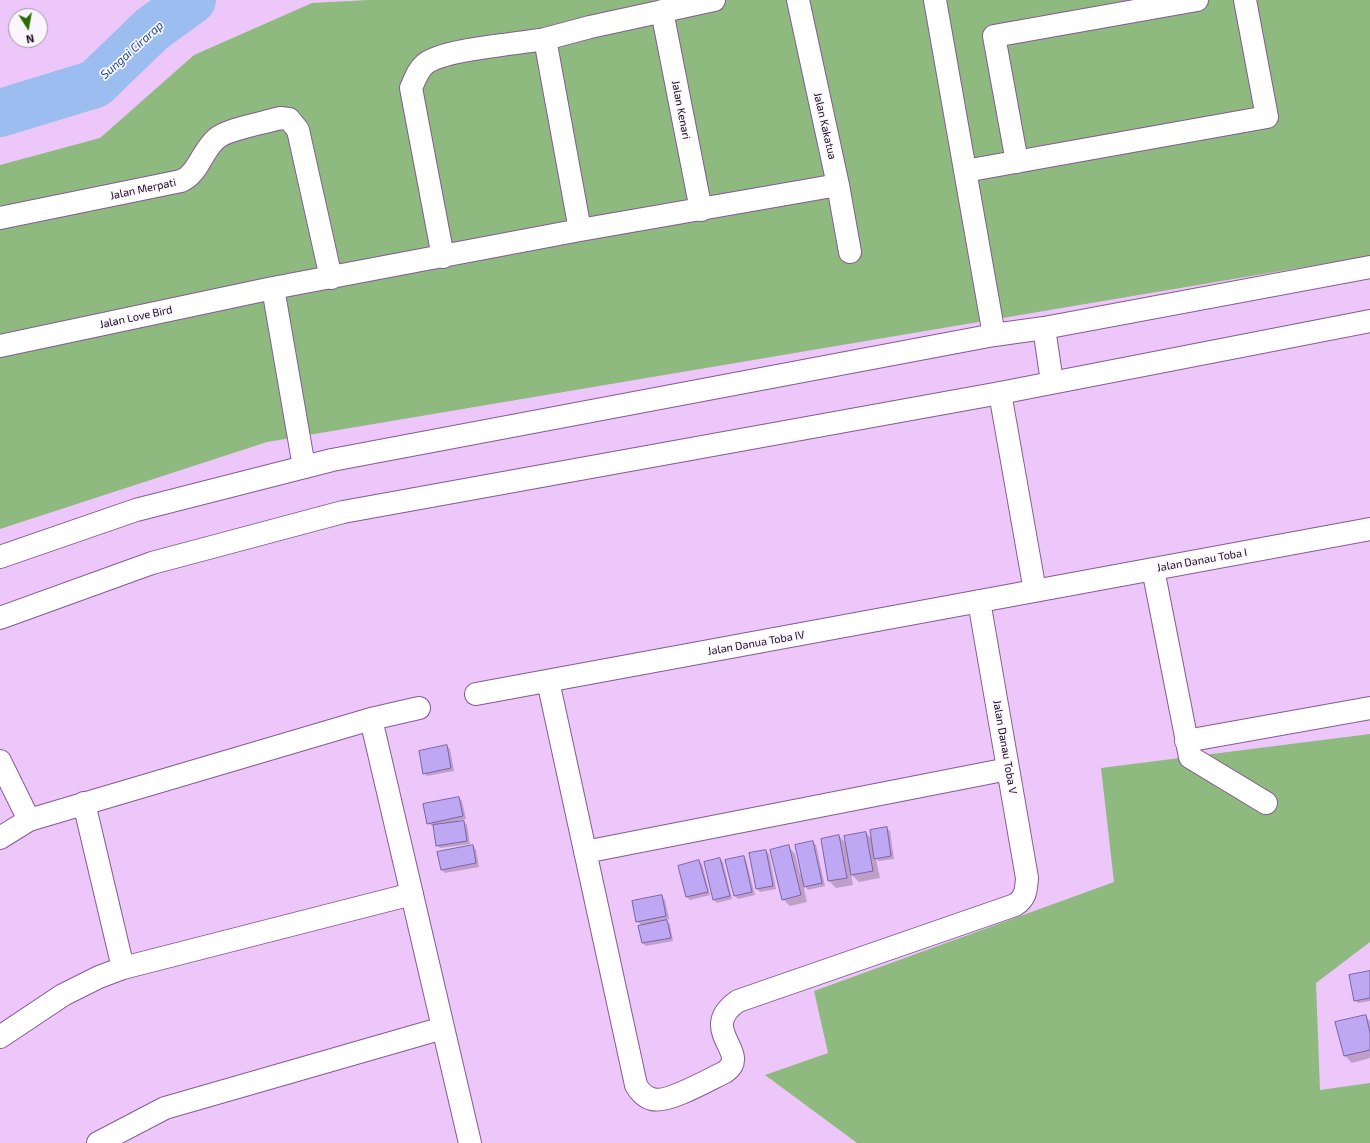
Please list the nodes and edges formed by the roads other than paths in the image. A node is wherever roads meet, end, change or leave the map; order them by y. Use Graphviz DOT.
graph roads {
  1 [pos="714,0"];
  2 [pos="798,0"];
  3 [pos="935,0"];
  4 [pos="1197,0"];
  5 [pos="1245,0"];
  6 [pos="662,11"];
  7 [pos="545,39"];
  8 [pos="1017,162"];
  9 [pos="965,171"];
  10 [pos="838,185"];
  11 [pos="701,210"];
  12 [pos="0,218"];
  13 [pos="580,230"];
  14 [pos="850,252"];
  15 [pos="442,257"];
  16 [pos="1370,267"];
  17 [pos="331,278"];
  18 [pos="273,288"];
  19 [pos="1370,321"];
  20 [pos="1044,328"];
  21 [pos="994,335"];
  22 [pos="0,346"];
  23 [pos="1052,382"];
  24 [pos="1000,393"];
  25 [pos="304,467"];
  26 [pos="1370,529"];
  27 [pos="0,557"];
  28 [pos="1153,569"];
  29 [pos="1035,591"];
  30 [pos="979,601"];
  31 [pos="0,618"];
  32 [pos="548,681"];
  33 [pos="476,694"];
  34 [pos="419,708"];
  35 [pos="1370,708"];
  36 [pos="371,719"];
  37 [pos="1186,741"];
  38 [pos="0,761"];
  39 [pos="1008,769"];
  40 [pos="84,803"];
  41 [pos="1266,803"];
  42 [pos="29,820"];
  43 [pos="0,838"];
  44 [pos="585,852"];
  45 [pos="412,894"];
  46 [pos="123,968"];
  47 [pos="443,1028"];
  48 [pos="0,1037"];
  49 [pos="98,1143"];
  50 [pos="470,1143"];
  1 -- 6 [label="street"];
  2 -- 10 [label="street, Jalan Kakatua"];
  3 -- 9 [label="street"];
  4 -- 8 [label="street"];
  5 -- 8 [label="street"];
  6 -- 7 [label="street"];
  6 -- 11 [label="street, Jalan Kenari"];
  7 -- 13 [label="street"];
  7 -- 15 [label="street"];
  8 -- 9 [label="street"];
  9 -- 21 [label="street"];
  10 -- 11 [label="street, Jalan Love Bird"];
  10 -- 14 [label="street, Jalan Kakatua"];
  11 -- 13 [label="street, Jalan Love Bird"];
  12 -- 17 [label="street, Jalan Merpati"];
  13 -- 15 [label="street, Jalan Love Bird"];
  15 -- 17 [label="street, Jalan Love Bird"];
  16 -- 20 [label="street"];
  17 -- 18 [label="street, Jalan Love Bird"];
  18 -- 22 [label="street, Jalan Love Bird"];
  18 -- 25 [label="street"];
  19 -- 23 [label="street"];
  20 -- 21 [label="street"];
  20 -- 23 [label="street"];
  21 -- 25 [label="street"];
  23 -- 24 [label="street"];
  24 -- 29 [label="street"];
  24 -- 31 [label="street"];
  25 -- 27 [label="street"];
  26 -- 28 [label="street, Jalan Danau Toba I"];
  28 -- 29 [label="street, Jalan Danau Toba I"];
  28 -- 37 [label="street"];
  29 -- 30 [label="street, Jalan Danua Toba IV"];
  30 -- 32 [label="street, Jalan Danua Toba IV"];
  30 -- 39 [label="street, Jalan Danau Toba V"];
  32 -- 33 [label="street, Jalan Danua Toba IV"];
  32 -- 44 [label="street"];
  34 -- 36 [label="street"];
  35 -- 37 [label="street"];
  36 -- 40 [label="street"];
  36 -- 45 [label="street"];
  37 -- 41 [label="street"];
  38 -- 42 [label="street"];
  39 -- 44 [label="street"];
  39 -- 44 [label="street, Jalan Danau Toba V"];
  40 -- 42 [label="street"];
  40 -- 46 [label="street"];
  42 -- 43 [label="street"];
  45 -- 46 [label="street"];
  45 -- 47 [label="street"];
  46 -- 48 [label="street"];
  47 -- 49 [label="street"];
  47 -- 50 [label="street"];
}
